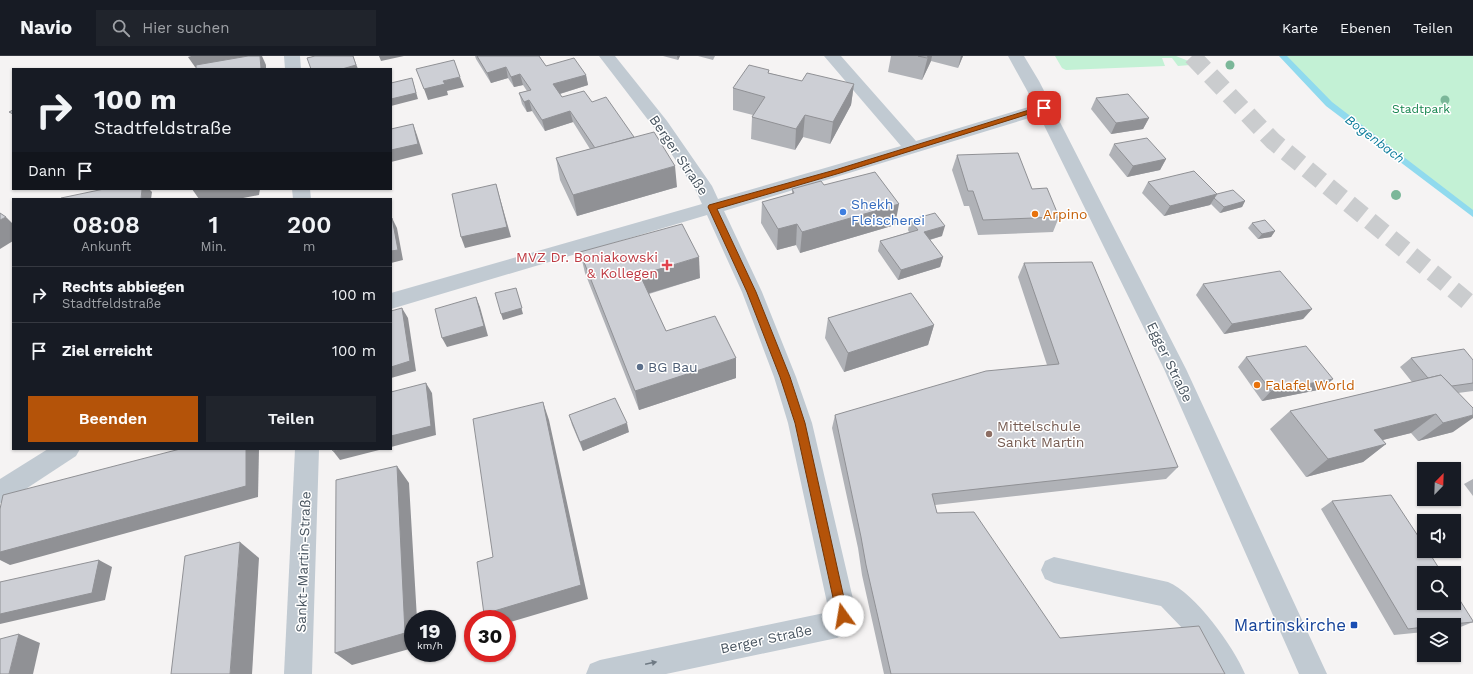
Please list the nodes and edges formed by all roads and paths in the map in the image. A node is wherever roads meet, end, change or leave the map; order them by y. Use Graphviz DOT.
graph roads {
  1 [pos="292,56"];
  2 [pos="607,56"];
  3 [pos="832,56"];
  4 [pos="1016,56"];
  5 [pos="293,68"];
  6 [pos="1044,108"];
  7 [pos="913,148"];
  8 [pos="712,207"];
  9 [pos="392,301"];
  10 [pos="66,450"];
  11 [pos="307,450"];
  12 [pos="0,492"];
  13 [pos="1054,570"];
  14 [pos="298,674"];
  15 [pos="600,674"];
  16 [pos="1231,674"];
  17 [pos="1313,674"];
  1 -- 5 [label="street"];
  2 -- 8 [label="street, Berger Straße"];
  3 -- 7 [label="street"];
  4 -- 6 [label="street, Egger Straße"];
  6 -- 7 [label="street"];
  6 -- 17 [label="street, Egger Straße"];
  7 -- 8 [label="street"];
  8 -- 9 [label="street"];
  15 -- 8 [label="street, Berger Straße, one-way"];
  10 -- 12 [label="street"];
  11 -- 14 [label="street, Sankt-Martin-Straße"];
  13 -- 16 [label="street"];
}
